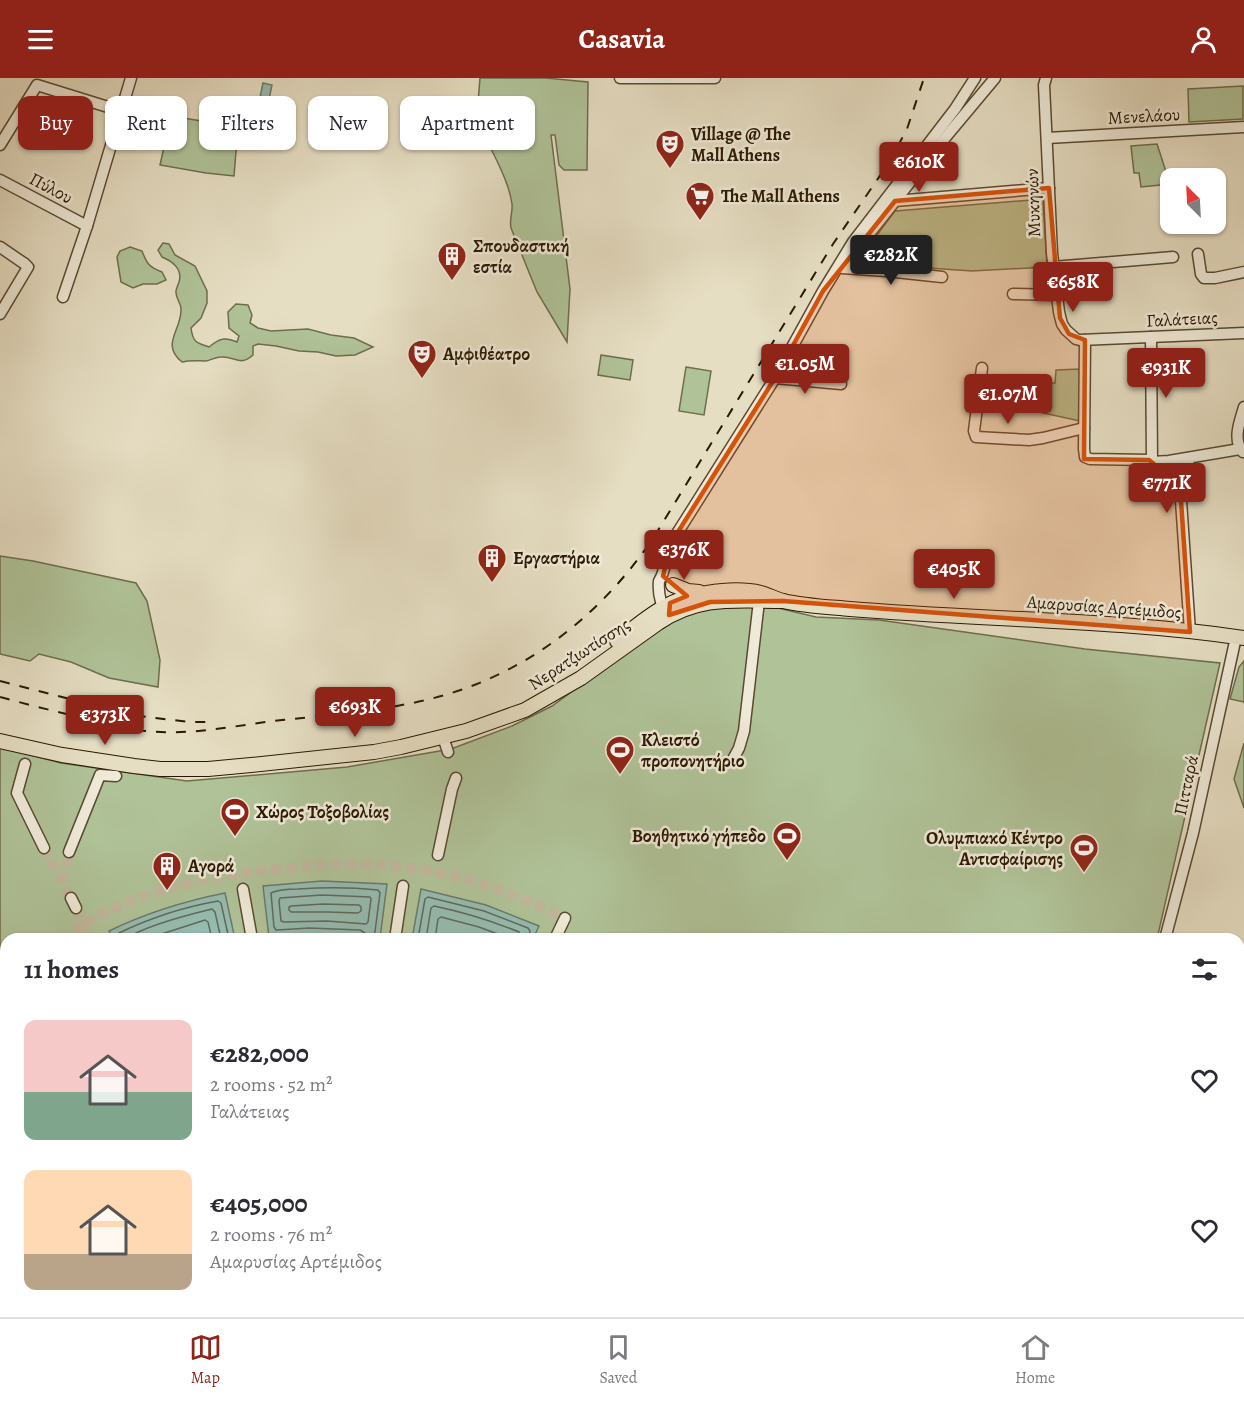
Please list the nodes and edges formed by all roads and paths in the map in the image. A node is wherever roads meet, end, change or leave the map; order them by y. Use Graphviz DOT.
graph roads {
  1 [pos="132,78"];
  2 [pos="620,78"];
  3 [pos="716,78"];
  4 [pos="975,78"];
  5 [pos="995,78"];
  6 [pos="1046,78"];
  7 [pos="126,96"];
  8 [pos="105,106"];
  9 [pos="1244,127"];
  10 [pos="1047,138"];
  11 [pos="0,145"];
  12 [pos="109,150"];
  13 [pos="0,180"];
  14 [pos="1049,188"];
  15 [pos="895,201"];
  16 [pos="87,226"];
  17 [pos="0,247"];
  18 [pos="1198,254"];
  19 [pos="1173,257"];
  20 [pos="1053,267"];
  21 [pos="842,268"];
  22 [pos="1244,272"];
  23 [pos="942,277"];
  24 [pos="823,291"];
  25 [pos="1013,294"];
  26 [pos="1057,295"];
  27 [pos="63,297"];
  28 [pos="0,314"];
  29 [pos="1244,333"];
  30 [pos="1151,337"];
  31 [pos="1085,340"];
  32 [pos="982,368"];
  33 [pos="775,378"];
  34 [pos="841,384"];
  35 [pos="1244,407"];
  36 [pos="1084,428"];
  37 [pos="1242,451"];
  38 [pos="1189,458"];
  39 [pos="1152,462"];
  40 [pos="1180,486"];
  41 [pos="668,580"];
  42 [pos="732,590"];
  43 [pos="707,593"];
  44 [pos="759,601"];
  45 [pos="783,601"];
  46 [pos="667,608"];
  47 [pos="1190,632"];
  48 [pos="1240,638"];
  49 [pos="443,737"];
  50 [pos="0,741"];
  51 [pos="448,752"];
  52 [pos="732,761"];
  53 [pos="25,764"];
  54 [pos="116,776"];
  55 [pos="456,778"];
  56 [pos="44,848"];
  57 [pos="69,852"];
  58 [pos="438,855"];
  59 [pos="403,886"];
  60 [pos="243,889"];
  61 [pos="565,918"];
  62 [pos="251,933"];
  63 [pos="396,933"];
  64 [pos="558,933"];
  65 [pos="1167,933"];
  1 -- 7 [label="street"];
  2 -- 3 [label="street"];
  4 -- 24 [label="street"];
  5 -- 15 [label="street"];
  6 -- 10 [label="street, Μυκηνών"];
  8 -- 11 [label="street"];
  9 -- 10 [label="street, Μενελάου"];
  10 -- 14 [label="street, Μυκηνών"];
  12 -- 16 [label="street"];
  13 -- 16 [label="street, Πύλου"];
  14 -- 15 [label="street"];
  14 -- 20 [label="street, Μυκηνών"];
  15 -- 21 [label="street"];
  16 -- 27 [label="street"];
  17 -- 28 [label="street"];
  18 -- 22 [label="street"];
  19 -- 20 [label="street"];
  20 -- 26 [label="street, Μυκηνών"];
  21 -- 23 [label="street"];
  21 -- 24 [label="street"];
  24 -- 33 [label="street"];
  25 -- 26 [label="street"];
  26 -- 31 [label="street, Μυκηνών"];
  29 -- 30 [label="street, Γαλάτειας"];
  30 -- 31 [label="street, Γαλάτειας"];
  30 -- 39 [label="street"];
  31 -- 36 [label="street"];
  32 -- 36 [label="street"];
  33 -- 34 [label="street"];
  33 -- 41 [label="street"];
  35 -- 37 [label="street"];
  36 -- 39 [label="street"];
  37 -- 38 [label="street"];
  38 -- 39 [label="street"];
  38 -- 40 [label="street"];
  39 -- 40 [label="street"];
  40 -- 47 [label="street"];
  41 -- 43 [label="main road"];
  41 -- 46 [label="street"];
  42 -- 43 [label="main road, Νερατζιωτίσσης"];
  42 -- 45 [label="main road, Αμαρυσίας Αρτέμιδος"];
  43 -- 46 [label="main road, Νερατζιωτίσσης"];
  44 -- 45 [label="main road, Αμαρυσίας Αρτέμιδος"];
  44 -- 46 [label="main road, Αμαρυσίας Αρτέμιδος"];
  44 -- 52 [label="street"];
  45 -- 47 [label="main road, Αμαρυσίας Αρτέμιδος"];
  46 -- 49 [label="main road, Νερατζιωτίσσης"];
  47 -- 48 [label="main road, Αμαρυσίας Αρτέμιδος"];
  48 -- 65 [label="street, Πιτταρά"];
  49 -- 50 [label="main road, Νερατζιωτίσσης"];
  49 -- 51 [label="street"];
  53 -- 56 [label="street"];
  54 -- 57 [label="street"];
  55 -- 58 [label="street"];
  59 -- 63 [label="street"];
  60 -- 62 [label="street"];
  61 -- 64 [label="street"];
}
